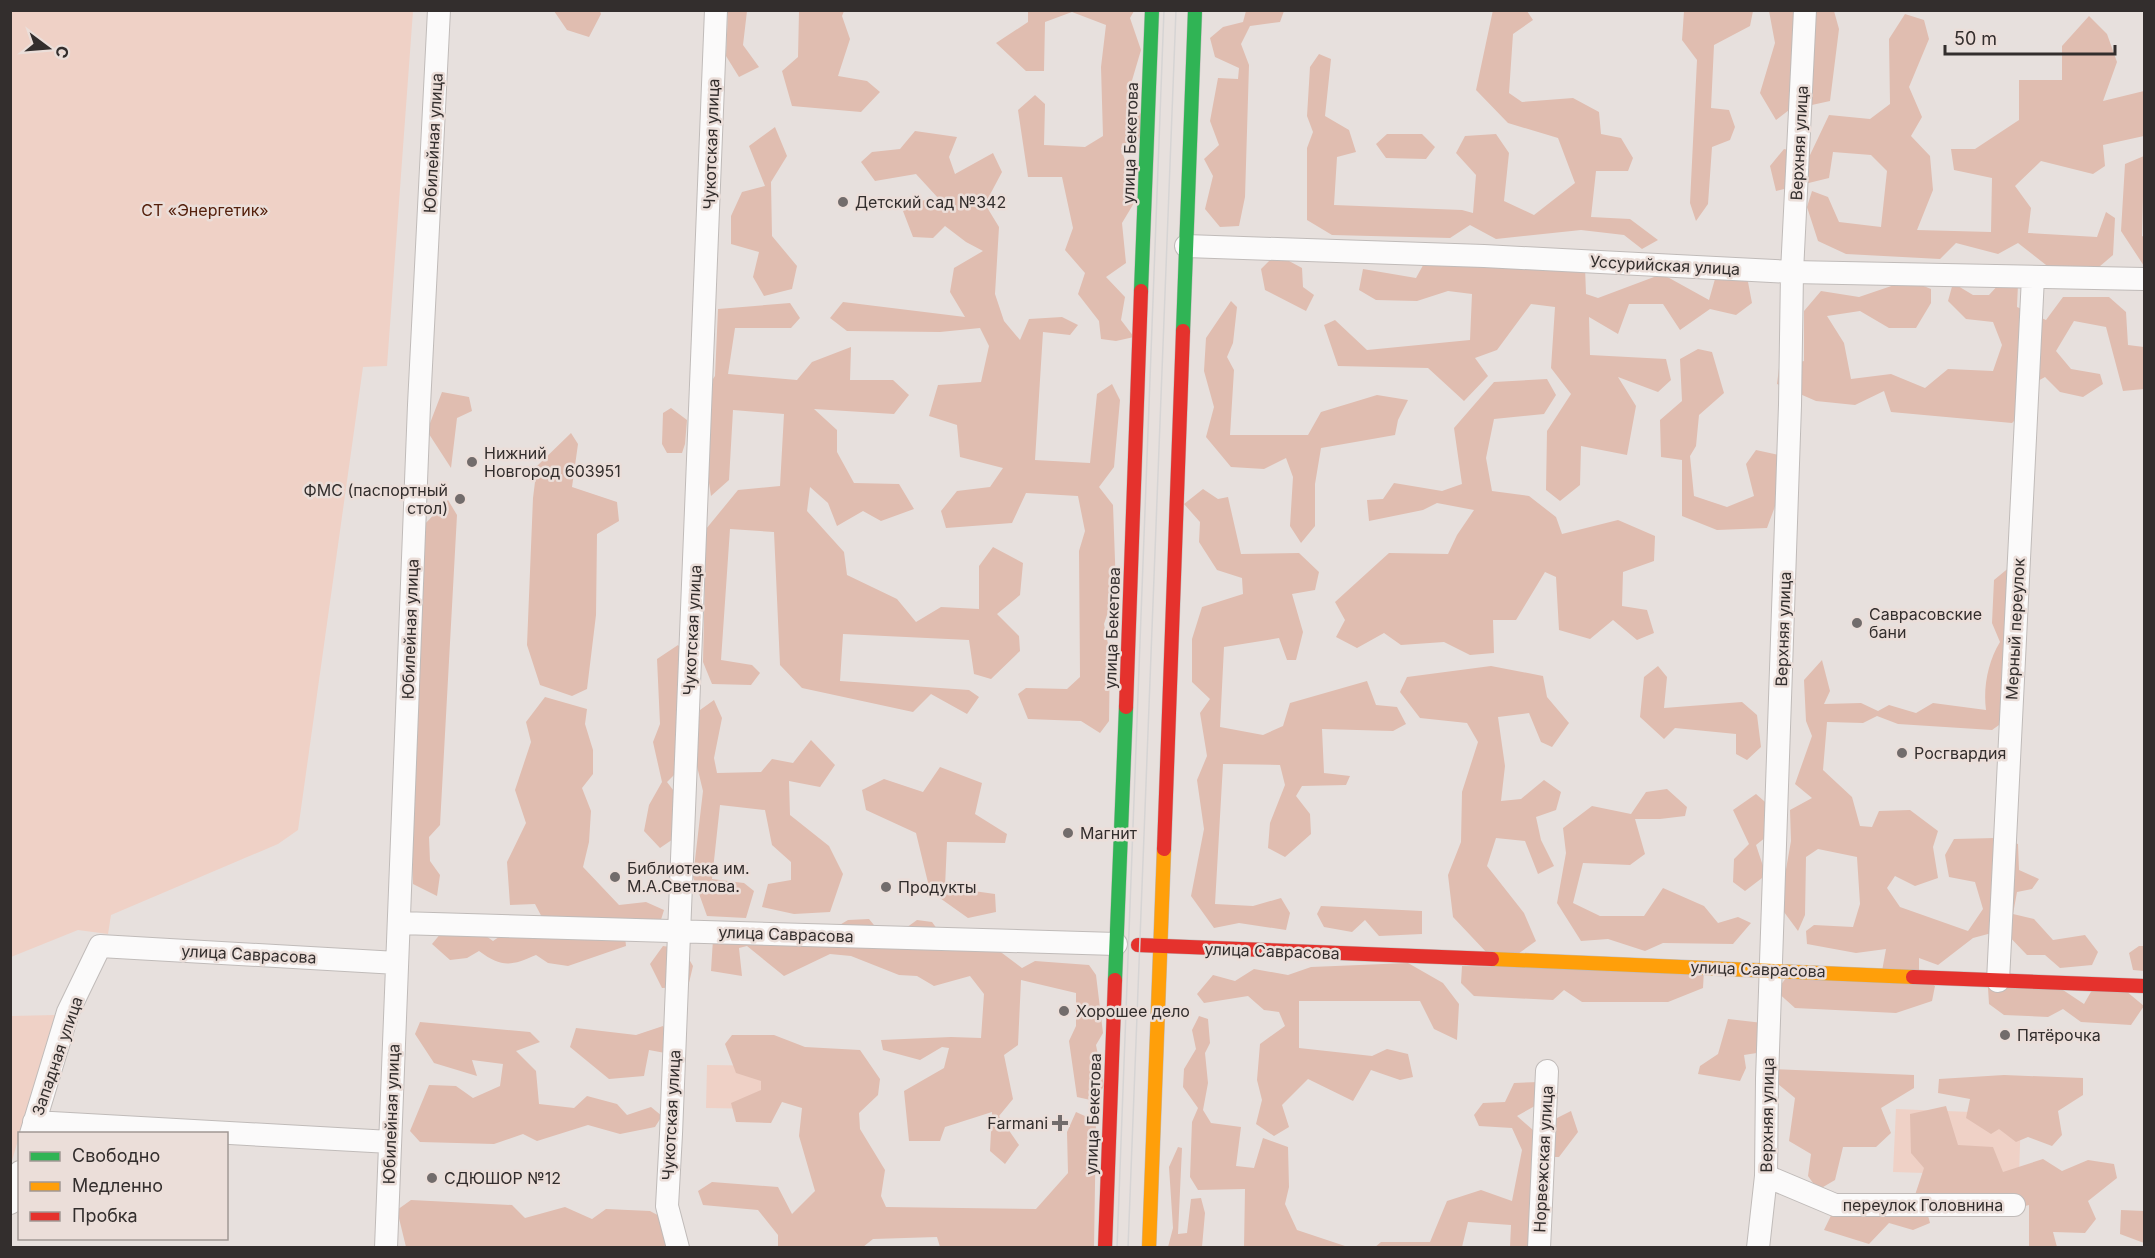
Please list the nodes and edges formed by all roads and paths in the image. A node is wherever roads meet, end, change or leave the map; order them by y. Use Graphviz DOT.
graph roads {
  1 [pos="439,10"];
  2 [pos="716,10"];
  3 [pos="1152,10"];
  4 [pos="1195,10"];
  5 [pos="1805,10"];
  6 [pos="1186,246"];
  7 [pos="1792,272"];
  8 [pos="2033,277"];
  9 [pos="2145,279"];
  10 [pos="399,923"];
  11 [pos="678,932"];
  12 [pos="1116,944"];
  13 [pos="100,946"];
  14 [pos="1160,946"];
  15 [pos="397,963"];
  16 [pos="1771,969"];
  17 [pos="1998,981"];
  18 [pos="2145,986"];
  19 [pos="1547,1071"];
  20 [pos="32,1128"];
  21 [pos="134,1132"];
  22 [pos="228,1136"];
  23 [pos="390,1142"];
  24 [pos="1766,1176"];
  25 [pos="18,1178"];
  26 [pos="10,1203"];
  27 [pos="2014,1205"];
  28 [pos="386,1248"];
  29 [pos="678,1248"];
  30 [pos="1105,1248"];
  31 [pos="1149,1248"];
  32 [pos="1539,1248"];
  33 [pos="1758,1248"];
  1 -- 10 [label="street, Юбилейная улица"];
  2 -- 11 [label="street, Чукотская улица"];
  3 -- 12 [label="main road, улица Бекетова"];
  4 -- 6 [label="main road"];
  5 -- 7 [label="street, Верхняя улица"];
  6 -- 7 [label="street, Уссурийская улица"];
  6 -- 14 [label="main road"];
  7 -- 8 [label="street, Уссурийская улица"];
  7 -- 16 [label="street, Верхняя улица"];
  8 -- 9 [label="street, Уссурийская улица"];
  8 -- 17 [label="street, Мерный переулок"];
  10 -- 11 [label="street, улица Саврасова"];
  10 -- 15 [label="street, Юбилейная улица"];
  11 -- 12 [label="street, улица Саврасова"];
  11 -- 29 [label="street, Чукотская улица"];
  12 -- 14 [label="main road, улица Саврасова"];
  12 -- 30 [label="main road, улица Бекетова"];
  13 -- 15 [label="street, улица Саврасова"];
  13 -- 20 [label="street, Западная улица"];
  14 -- 16 [label="main road, улица Саврасова"];
  14 -- 31 [label="main road"];
  15 -- 23 [label="street, Юбилейная улица"];
  16 -- 17 [label="main road, улица Саврасова"];
  16 -- 24 [label="street, Верхняя улица"];
  17 -- 18 [label="main road, улица Саврасова"];
  19 -- 32 [label="street, Норвежская улица"];
  20 -- 21 [label="street"];
  22 -- 23 [label="street"];
  23 -- 28 [label="street, Юбилейная улица"];
  24 -- 27 [label="street, переулок Головнина"];
  24 -- 33 [label="street, Верхняя улица"];
  25 -- 26 [label="street"];
}
